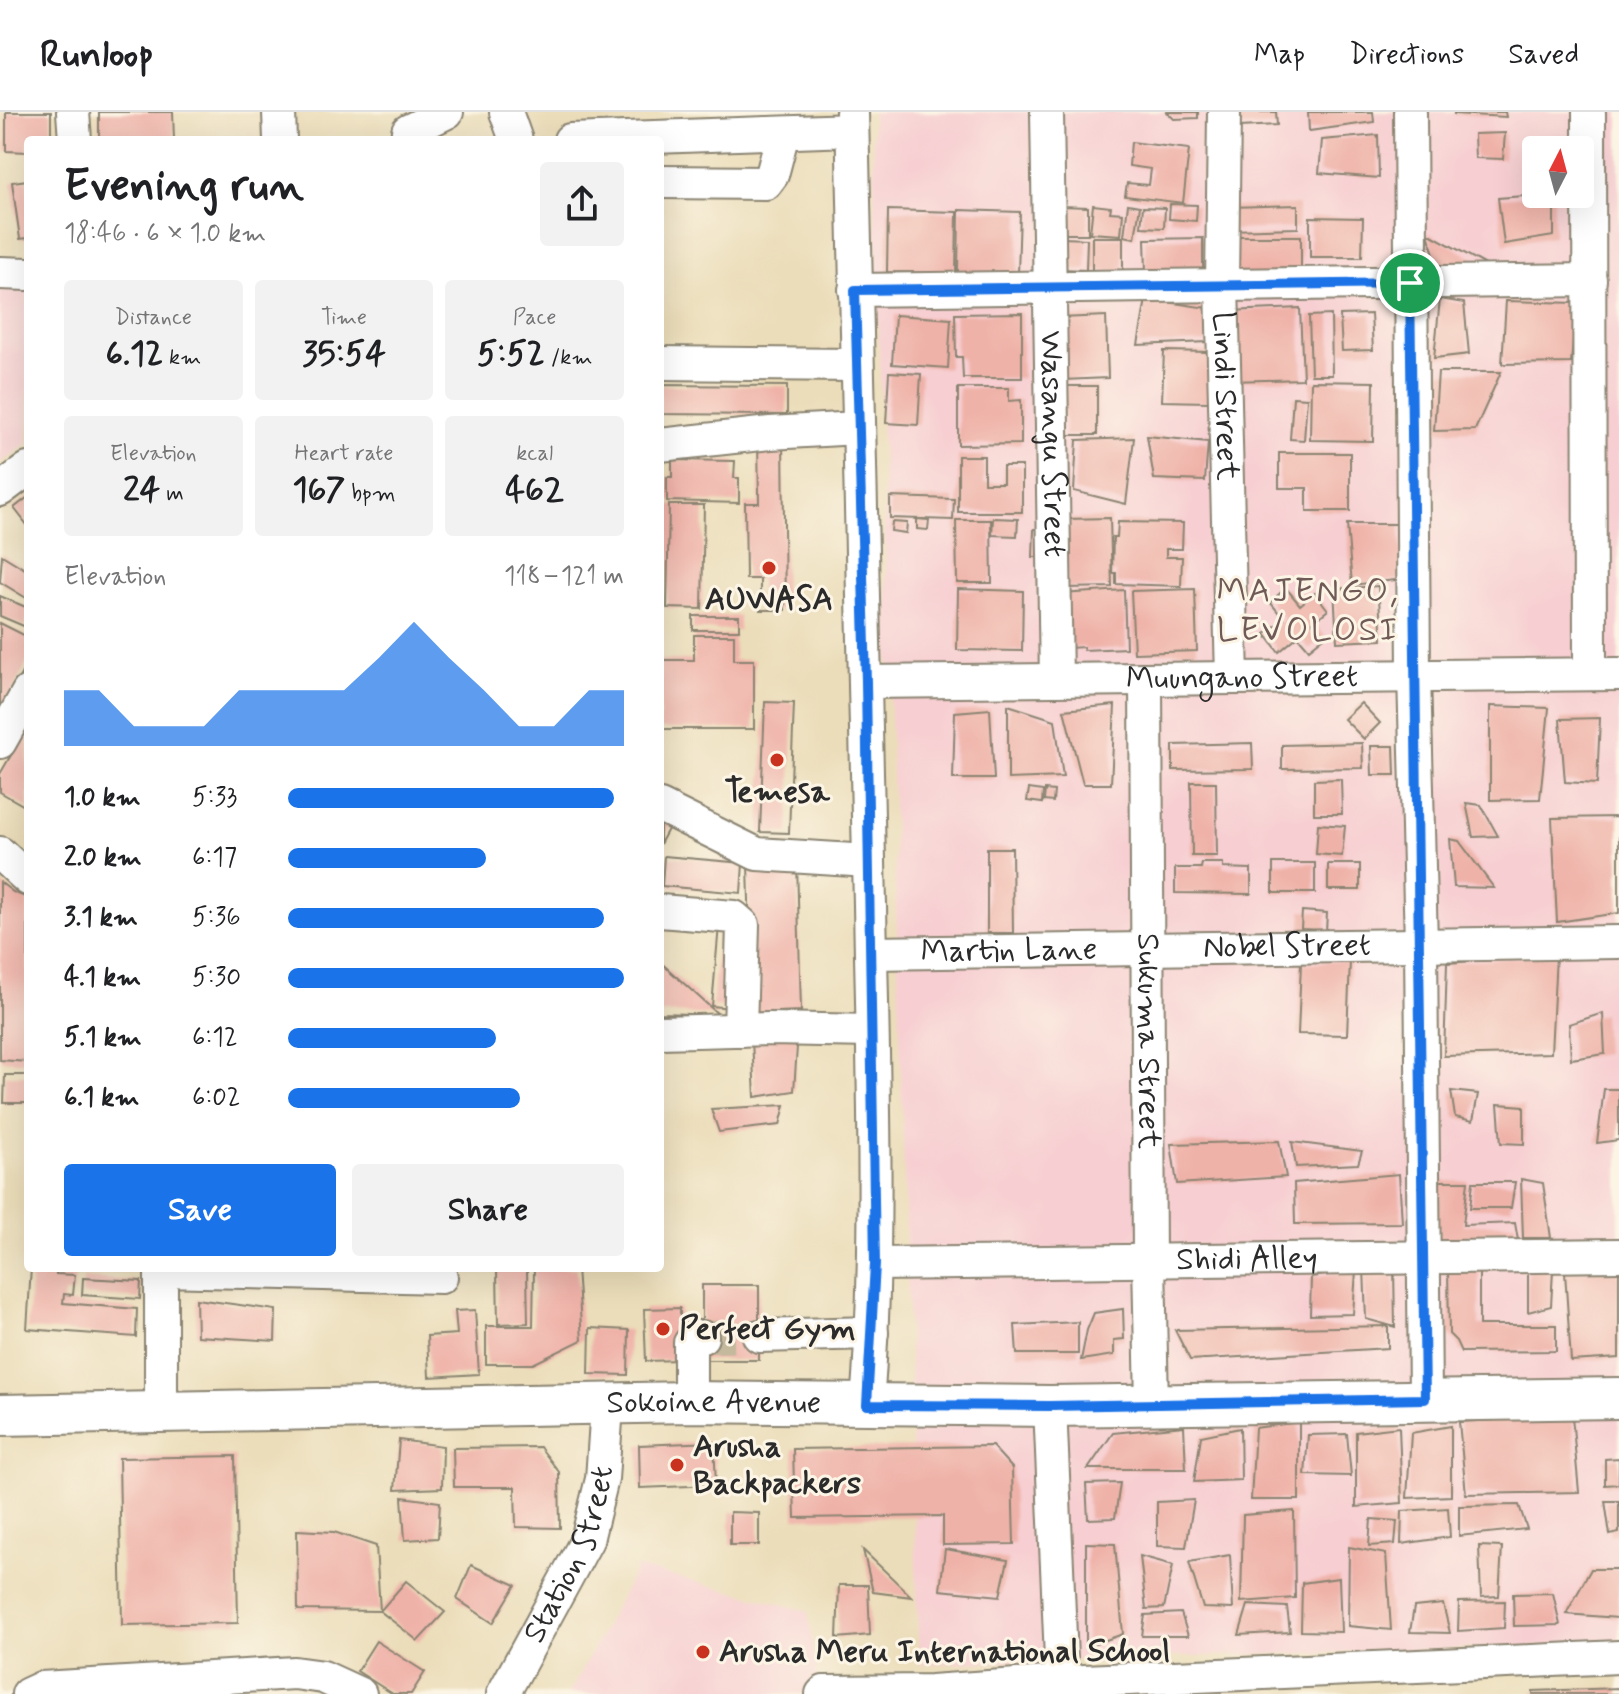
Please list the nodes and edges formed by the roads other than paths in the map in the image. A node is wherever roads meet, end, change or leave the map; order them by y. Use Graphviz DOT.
graph roads {
  1 [pos="73,112"];
  2 [pos="279,112"];
  3 [pos="447,112"];
  4 [pos="506,112"];
  5 [pos="1047,112"];
  6 [pos="1224,112"];
  7 [pos="1410,112"];
  8 [pos="1589,112"];
  9 [pos="852,121"];
  10 [pos="783,133"];
  11 [pos="75,136"];
  12 [pos="280,136"];
  13 [pos="407,136"];
  14 [pos="515,136"];
  15 [pos="664,137"];
  16 [pos="664,182"];
  17 [pos="0,273"];
  18 [pos="24,274"];
  19 [pos="1590,280"];
  20 [pos="1410,283"];
  21 [pos="1222,285"];
  22 [pos="1051,288"];
  23 [pos="855,290"];
  24 [pos="664,363"];
  25 [pos="855,365"];
  26 [pos="858,428"];
  27 [pos="664,445"];
  28 [pos="24,472"];
  29 [pos="0,490"];
  30 [pos="1414,674"];
  31 [pos="1604,674"];
  32 [pos="1232,678"];
  33 [pos="1146,679"];
  34 [pos="1056,680"];
  35 [pos="866,682"];
  36 [pos="24,699"];
  37 [pos="0,742"];
  38 [pos="664,808"];
  39 [pos="0,853"];
  40 [pos="869,861"];
  41 [pos="24,875"];
  42 [pos="664,911"];
  43 [pos="1619,942"];
  44 [pos="1421,944"];
  45 [pos="1147,950"];
  46 [pos="871,953"];
  47 [pos="740,1030"];
  48 [pos="872,1031"];
  49 [pos="664,1032"];
  50 [pos="1619,1255"];
  51 [pos="1424,1258"];
  52 [pos="1149,1261"];
  53 [pos="875,1264"];
  54 [pos="161,1272"];
  55 [pos="266,1272"];
  56 [pos="441,1277"];
  57 [pos="872,1333"];
  58 [pos="759,1336"];
  59 [pos="702,1337"];
  60 [pos="1619,1398"];
  61 [pos="1425,1399"];
  62 [pos="690,1402"];
  63 [pos="1152,1404"];
  64 [pos="867,1405"];
  65 [pos="607,1406"];
  66 [pos="1050,1406"];
  67 [pos="161,1413"];
  68 [pos="0,1415"];
  69 [pos="1619,1657"];
  70 [pos="1062,1682"];
  71 [pos="823,1693"];
  72 [pos="28,1694"];
  73 [pos="360,1694"];
  74 [pos="503,1694"];
  1 -- 11 [label="street"];
  2 -- 12 [label="street"];
  3 -- 13 [label="street"];
  4 -- 14 [label="street"];
  5 -- 22 [label="street, Wasangu Street"];
  6 -- 21 [label="street, Lindi Street"];
  7 -- 20 [label="street"];
  8 -- 19 [label="street"];
  9 -- 10 [label="street"];
  9 -- 23 [label="street"];
  10 -- 15 [label="street"];
  10 -- 16 [label="street"];
  17 -- 18 [label="street"];
  19 -- 20 [label="street"];
  19 -- 31 [label="street"];
  20 -- 21 [label="street"];
  20 -- 30 [label="street"];
  21 -- 22 [label="street"];
  21 -- 32 [label="street, Lindi Street"];
  22 -- 23 [label="street"];
  22 -- 34 [label="street, Wasangu Street"];
  23 -- 25 [label="street"];
  24 -- 25 [label="street"];
  25 -- 26 [label="street"];
  26 -- 27 [label="street"];
  26 -- 35 [label="street"];
  28 -- 29 [label="street"];
  30 -- 31 [label="street, Muungano Street"];
  30 -- 32 [label="street, Muungano Street"];
  30 -- 44 [label="street"];
  32 -- 33 [label="street, Muungano Street"];
  33 -- 34 [label="street, Muungano Street"];
  33 -- 45 [label="street, Sukuma Street"];
  34 -- 35 [label="street, Muungano Street"];
  35 -- 40 [label="street"];
  36 -- 37 [label="street"];
  38 -- 40 [label="street"];
  39 -- 41 [label="street"];
  40 -- 46 [label="street"];
  42 -- 47 [label="street"];
  43 -- 44 [label="street, Nobel Street"];
  44 -- 45 [label="street, Nobel Street"];
  44 -- 51 [label="street"];
  45 -- 46 [label="street, Martin Lane"];
  45 -- 52 [label="street, Sukuma Street"];
  46 -- 48 [label="street"];
  47 -- 48 [label="street"];
  47 -- 49 [label="street"];
  48 -- 53 [label="street"];
  50 -- 51 [label="street, Shidi Alley"];
  51 -- 52 [label="street, Shidi Alley"];
  51 -- 61 [label="street"];
  52 -- 53 [label="street, Shidi Alley"];
  52 -- 63 [label="street, Sukuma Street"];
  53 -- 57 [label="street"];
  54 -- 67 [label="street"];
  55 -- 56 [label="street"];
  57 -- 58 [label="street"];
  57 -- 64 [label="street"];
  59 -- 62 [label="street"];
  60 -- 61 [label="main road, Sokoine Avenue"];
  61 -- 63 [label="main road, Sokoine Avenue"];
  62 -- 64 [label="main road, Sokoine Avenue"];
  62 -- 65 [label="main road, Sokoine Avenue"];
  63 -- 66 [label="main road, Sokoine Avenue"];
  64 -- 66 [label="main road, Sokoine Avenue"];
  65 -- 67 [label="main road, Sokoine Avenue"];
  65 -- 74 [label="street, Station Street"];
  66 -- 70 [label="street"];
  67 -- 68 [label="main road, Sokoine Avenue"];
  69 -- 70 [label="street"];
  70 -- 71 [label="street"];
  72 -- 73 [label="street"];
}
